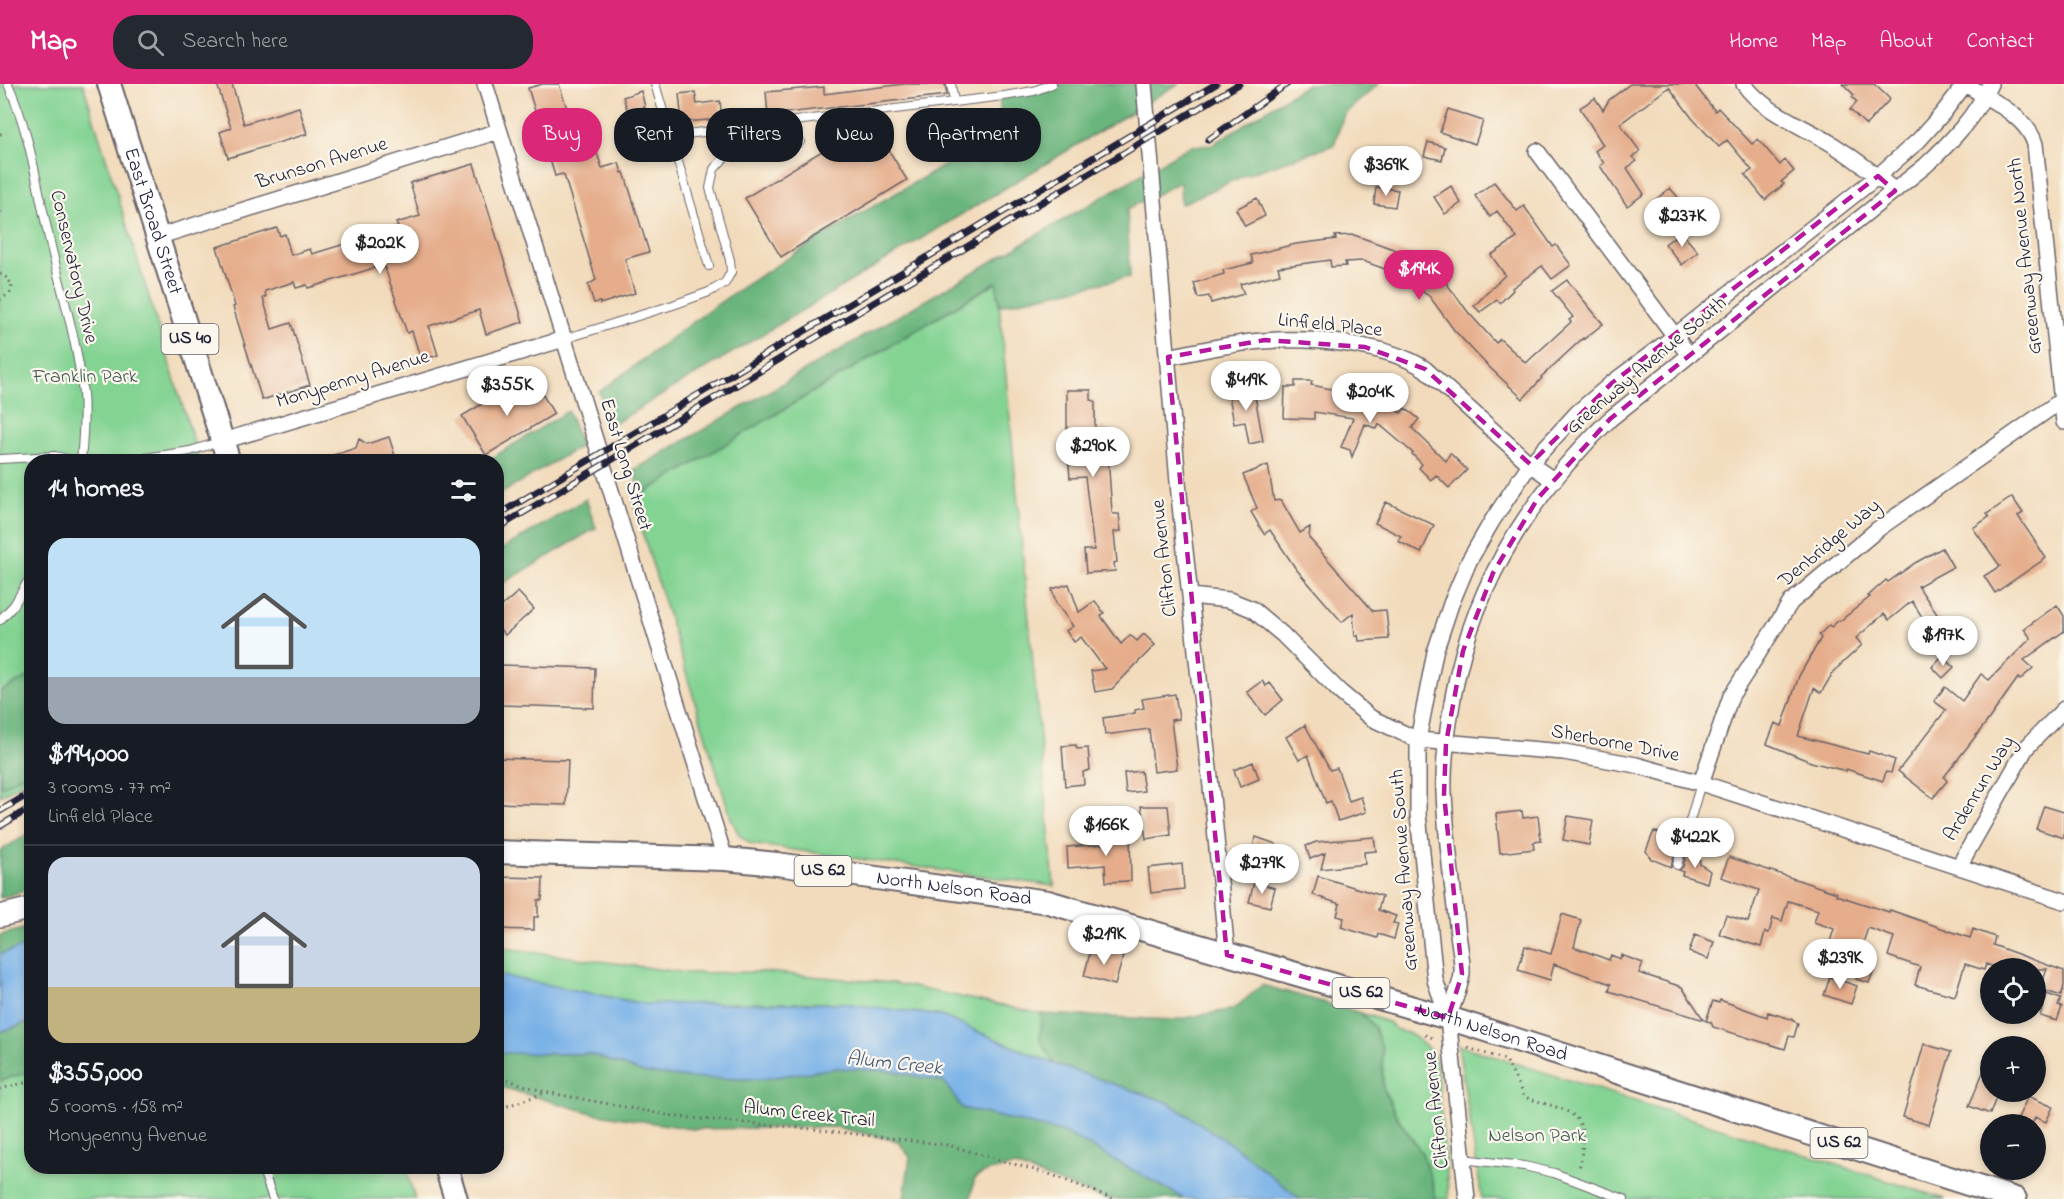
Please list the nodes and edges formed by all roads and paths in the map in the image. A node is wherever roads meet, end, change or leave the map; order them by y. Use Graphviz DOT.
graph roads {
  1 [pos="8,84"];
  2 [pos="110,84"];
  3 [pos="485,84"];
  4 [pos="655,84"];
  5 [pos="951,84"];
  6 [pos="1052,84"];
  7 [pos="1144,84"];
  8 [pos="1744,84"];
  9 [pos="1965,84"];
  10 [pos="1987,90"];
  11 [pos="954,102"];
  12 [pos="662,108"];
  13 [pos="803,120"];
  14 [pos="499,131"];
  15 [pos="6,133"];
  16 [pos="0,134"];
  17 [pos="1537,151"];
  18 [pos="678,162"];
  19 [pos="720,162"];
  20 [pos="1878,176"];
  21 [pos="1895,191"];
  22 [pos="157,237"];
  23 [pos="709,266"];
  24 [pos="0,274"];
  25 [pos="0,300"];
  26 [pos="1675,336"];
  27 [pos="564,339"];
  28 [pos="1689,355"];
  29 [pos="1168,357"];
  30 [pos="2062,400"];
  31 [pos="2064,422"];
  32 [pos="226,451"];
  33 [pos="81,454"];
  34 [pos="171,454"];
  35 [pos="24,458"];
  36 [pos="0,459"];
  37 [pos="1530,464"];
  38 [pos="1552,480"];
  39 [pos="24,588"];
  40 [pos="1190,596"];
  41 [pos="0,620"];
  42 [pos="2064,709"];
  43 [pos="1418,740"];
  44 [pos="1446,743"];
  45 [pos="1701,783"];
  46 [pos="504,852"];
  47 [pos="725,859"];
  48 [pos="1677,865"];
  49 [pos="1959,866"];
  50 [pos="2064,901"];
  51 [pos="24,910"];
  52 [pos="0,916"];
  53 [pos="1227,955"];
  54 [pos="1448,1018"];
  55 [pos="1418,1030"];
  56 [pos="1425,1035"];
  57 [pos="1432,1043"];
  58 [pos="1451,1043"];
  59 [pos="504,1079"];
  60 [pos="24,1083"];
  61 [pos="0,1089"];
  62 [pos="545,1092"];
  63 [pos="504,1107"];
  64 [pos="1462,1159"];
  65 [pos="264,1174"];
  66 [pos="448,1174"];
  67 [pos="1576,1181"];
  68 [pos="273,1199"];
  69 [pos="456,1199"];
  70 [pos="1114,1199"];
  71 [pos="1467,1199"];
  72 [pos="1624,1199"];
  73 [pos="2015,1199"];
  1 -- 33 [label="lane, Conservatory Drive"];
  2 -- 22 [label="main road, East Broad Street / US 40"];
  3 -- 14 [label="street, East Long Street"];
  4 -- 12 [label="lane"];
  5 -- 11 [label="lane"];
  6 -- 11 [label="lane"];
  7 -- 29 [label="street, Clifton Avenue"];
  8 -- 20 [label="street"];
  9 -- 10 [label="street, Greenway Avenue North"];
  9 -- 20 [label="street, Greenway Avenue South"];
  10 -- 21 [label="street, Greenway Avenue South"];
  10 -- 30 [label="street, Greenway Avenue North"];
  11 -- 13 [label="lane"];
  14 -- 22 [label="street, Brunson Avenue"];
  14 -- 27 [label="street, East Long Street"];
  15 -- 16 [label="path"];
  17 -- 26 [label="street"];
  18 -- 23 [label="lane"];
  19 -- 27 [label="lane"];
  20 -- 21 [label="street"];
  20 -- 26 [label="street, Greenway Avenue South"];
  21 -- 28 [label="street, Greenway Avenue South"];
  22 -- 32 [label="main road, East Broad Street / US 40"];
  24 -- 25 [label="path"];
  26 -- 28 [label="street"];
  26 -- 37 [label="street, Greenway Avenue South"];
  27 -- 32 [label="street, Monypenny Avenue"];
  27 -- 47 [label="street, East Long Street"];
  28 -- 38 [label="street, Greenway Avenue South"];
  29 -- 37 [label="street, Linfield Place"];
  29 -- 40 [label="street, Clifton Avenue"];
  30 -- 31 [label="street, Greenway Avenue North"];
  30 -- 45 [label="street, Denbridge Way"];
  32 -- 34 [label="lane"];
  35 -- 36 [label="lane"];
  37 -- 38 [label="street, Linfield Place"];
  37 -- 43 [label="street, Greenway Avenue South"];
  38 -- 44 [label="street, Greenway Avenue South"];
  39 -- 41 [label="lane"];
  40 -- 43 [label="street, Sherborne Drive"];
  40 -- 53 [label="street, Clifton Avenue"];
  42 -- 49 [label="street, Ardenrun Way"];
  43 -- 44 [label="street, Sherborne Drive"];
  43 -- 54 [label="street, Greenway Avenue South"];
  44 -- 45 [label="street, Sherborne Drive"];
  44 -- 54 [label="street, Greenway Avenue South"];
  45 -- 48 [label="lane"];
  45 -- 49 [label="street, Sherborne Drive"];
  46 -- 47 [label="main road, North Nelson Road / US 62"];
  47 -- 53 [label="main road, North Nelson Road / US 62"];
  49 -- 50 [label="street, Sherborne Drive"];
  51 -- 52 [label="main road"];
  53 -- 54 [label="main road, North Nelson Road / US 62"];
  54 -- 58 [label="street, Clifton Avenue"];
  54 -- 73 [label="main road, North Nelson Road / US 62"];
  55 -- 56 [label="path"];
  56 -- 57 [label="path"];
  56 -- 58 [label="path"];
  58 -- 64 [label="street, Clifton Avenue"];
  58 -- 67 [label="path"];
  59 -- 62 [label="path, Alum Creek Trail"];
  60 -- 61 [label="path"];
  62 -- 63 [label="path"];
  62 -- 70 [label="path, Alum Creek Trail"];
  64 -- 67 [label="lane"];
  64 -- 71 [label="street, Clifton Avenue"];
  65 -- 68 [label="lane"];
  66 -- 69 [label="main road"];
  67 -- 72 [label="lane"];
}
